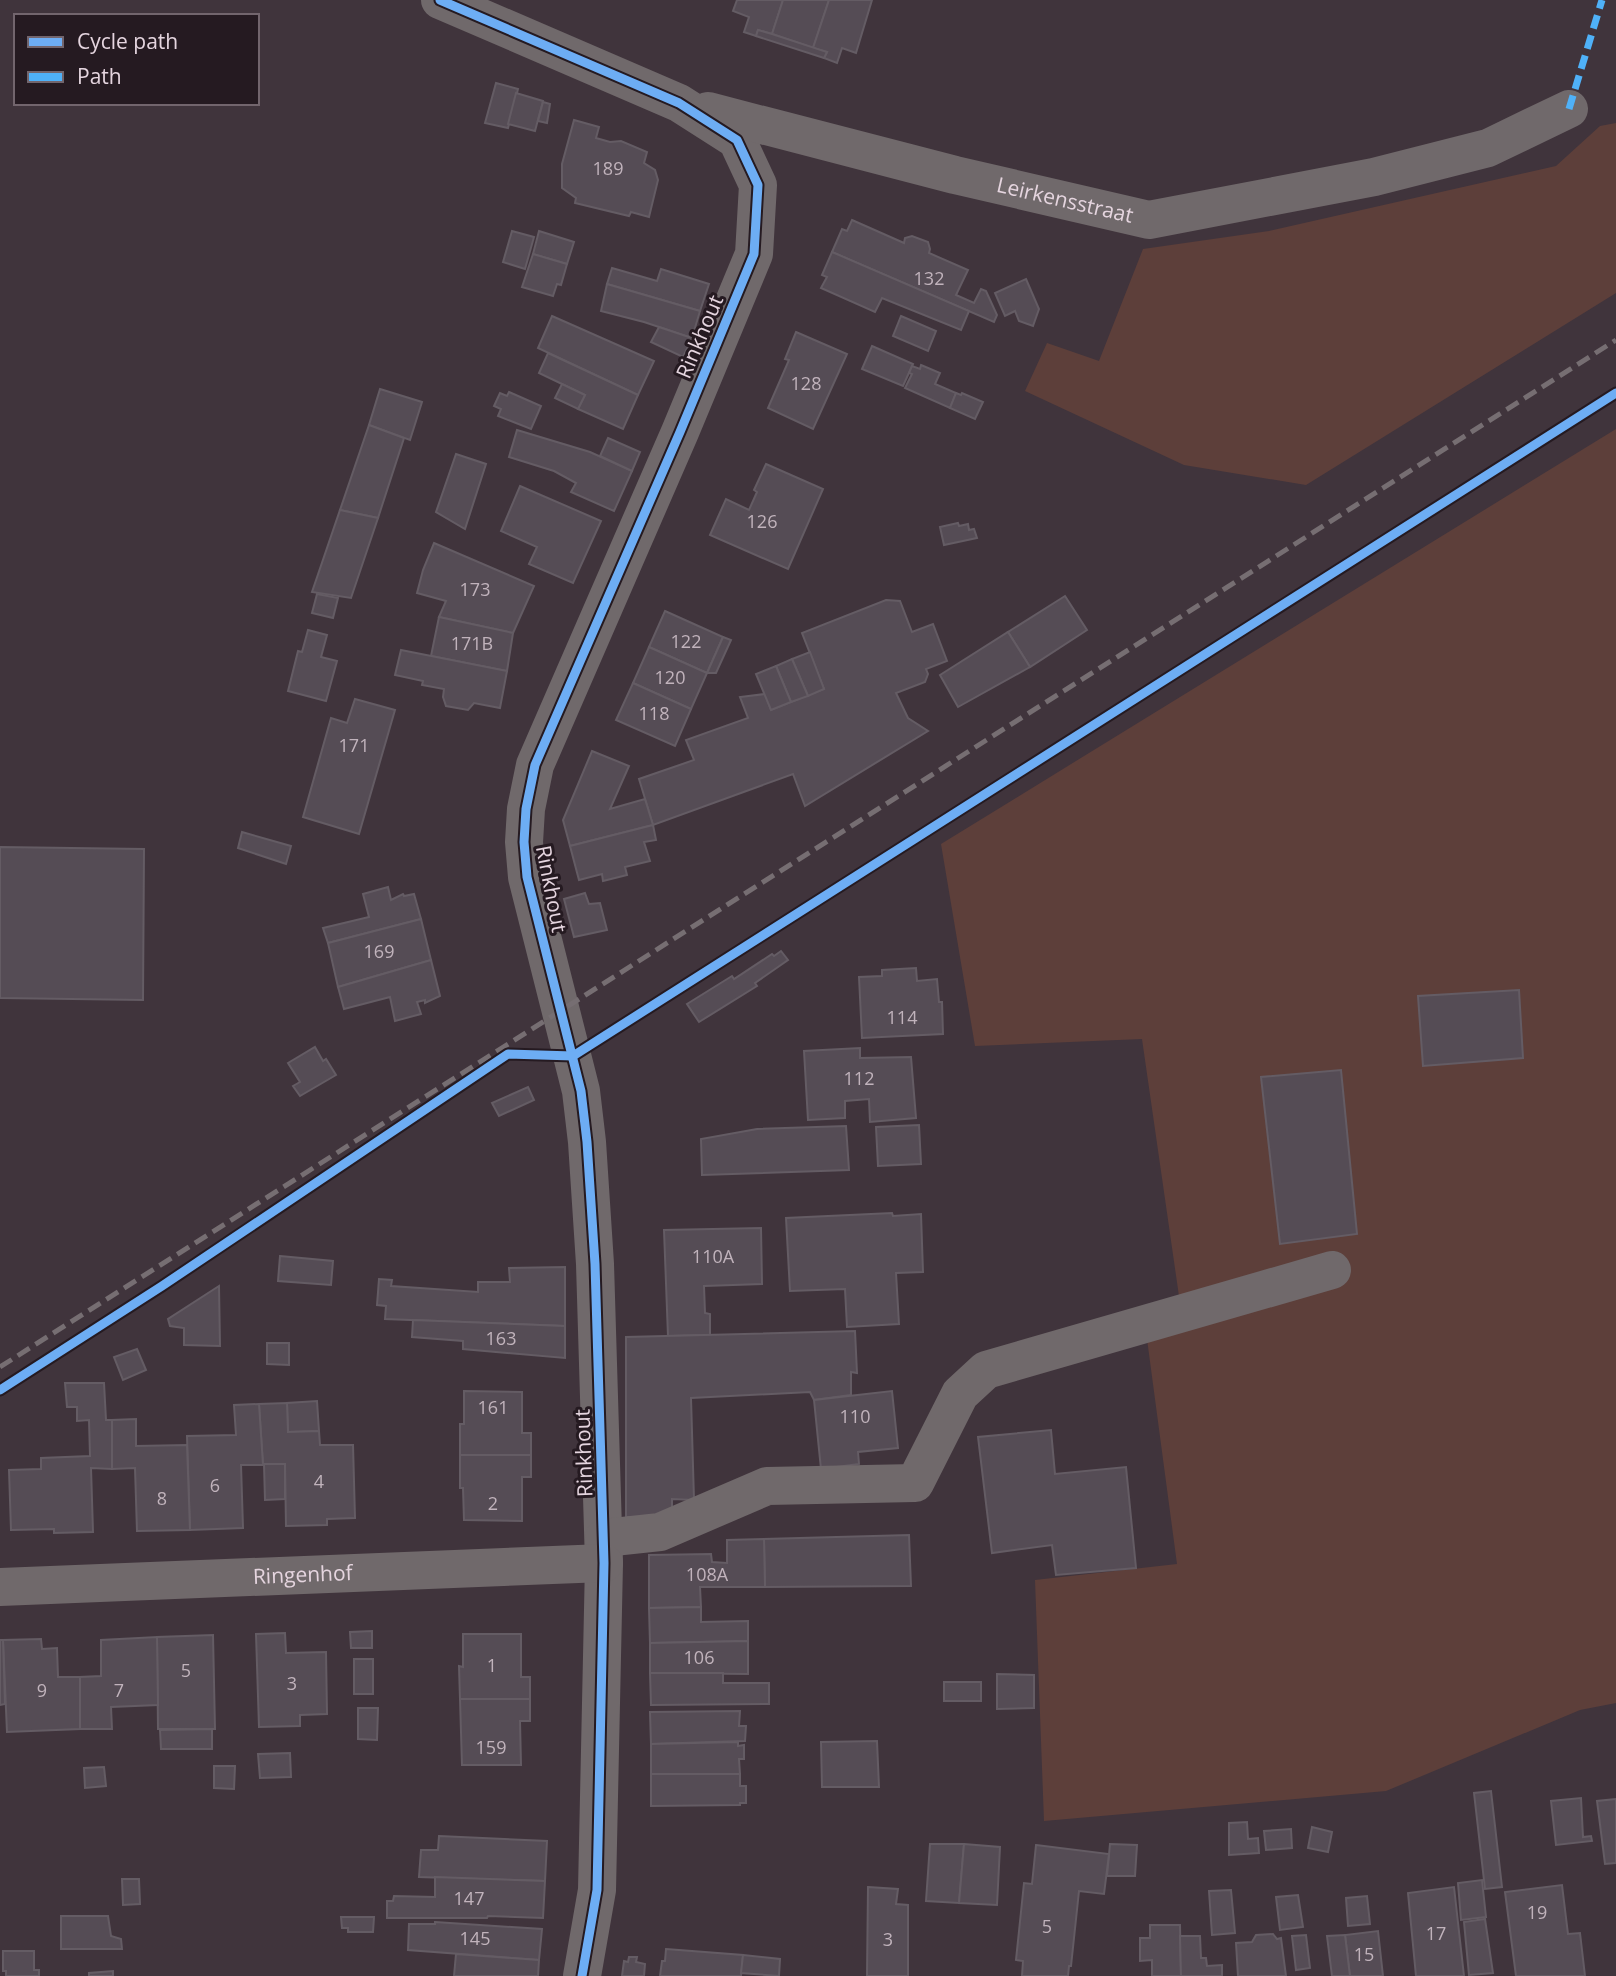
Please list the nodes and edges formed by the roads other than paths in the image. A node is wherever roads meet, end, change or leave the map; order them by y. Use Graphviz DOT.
graph roads {
  1 [pos="440,0"];
  2 [pos="679,103"];
  3 [pos="1569,109"];
  4 [pos="1332,1270"];
  5 [pos="604,1550"];
  6 [pos="0,1587"];
  7 [pos="582,1976"];
  1 -- 2 [label="street, Rinkhout"];
  2 -- 3 [label="street, Leirkensstraat"];
  2 -- 5 [label="street, Rinkhout"];
  4 -- 5 [label="street, Ringenhof"];
  5 -- 6 [label="street, Ringenhof"];
  5 -- 7 [label="street, Rinkhout"];
}
